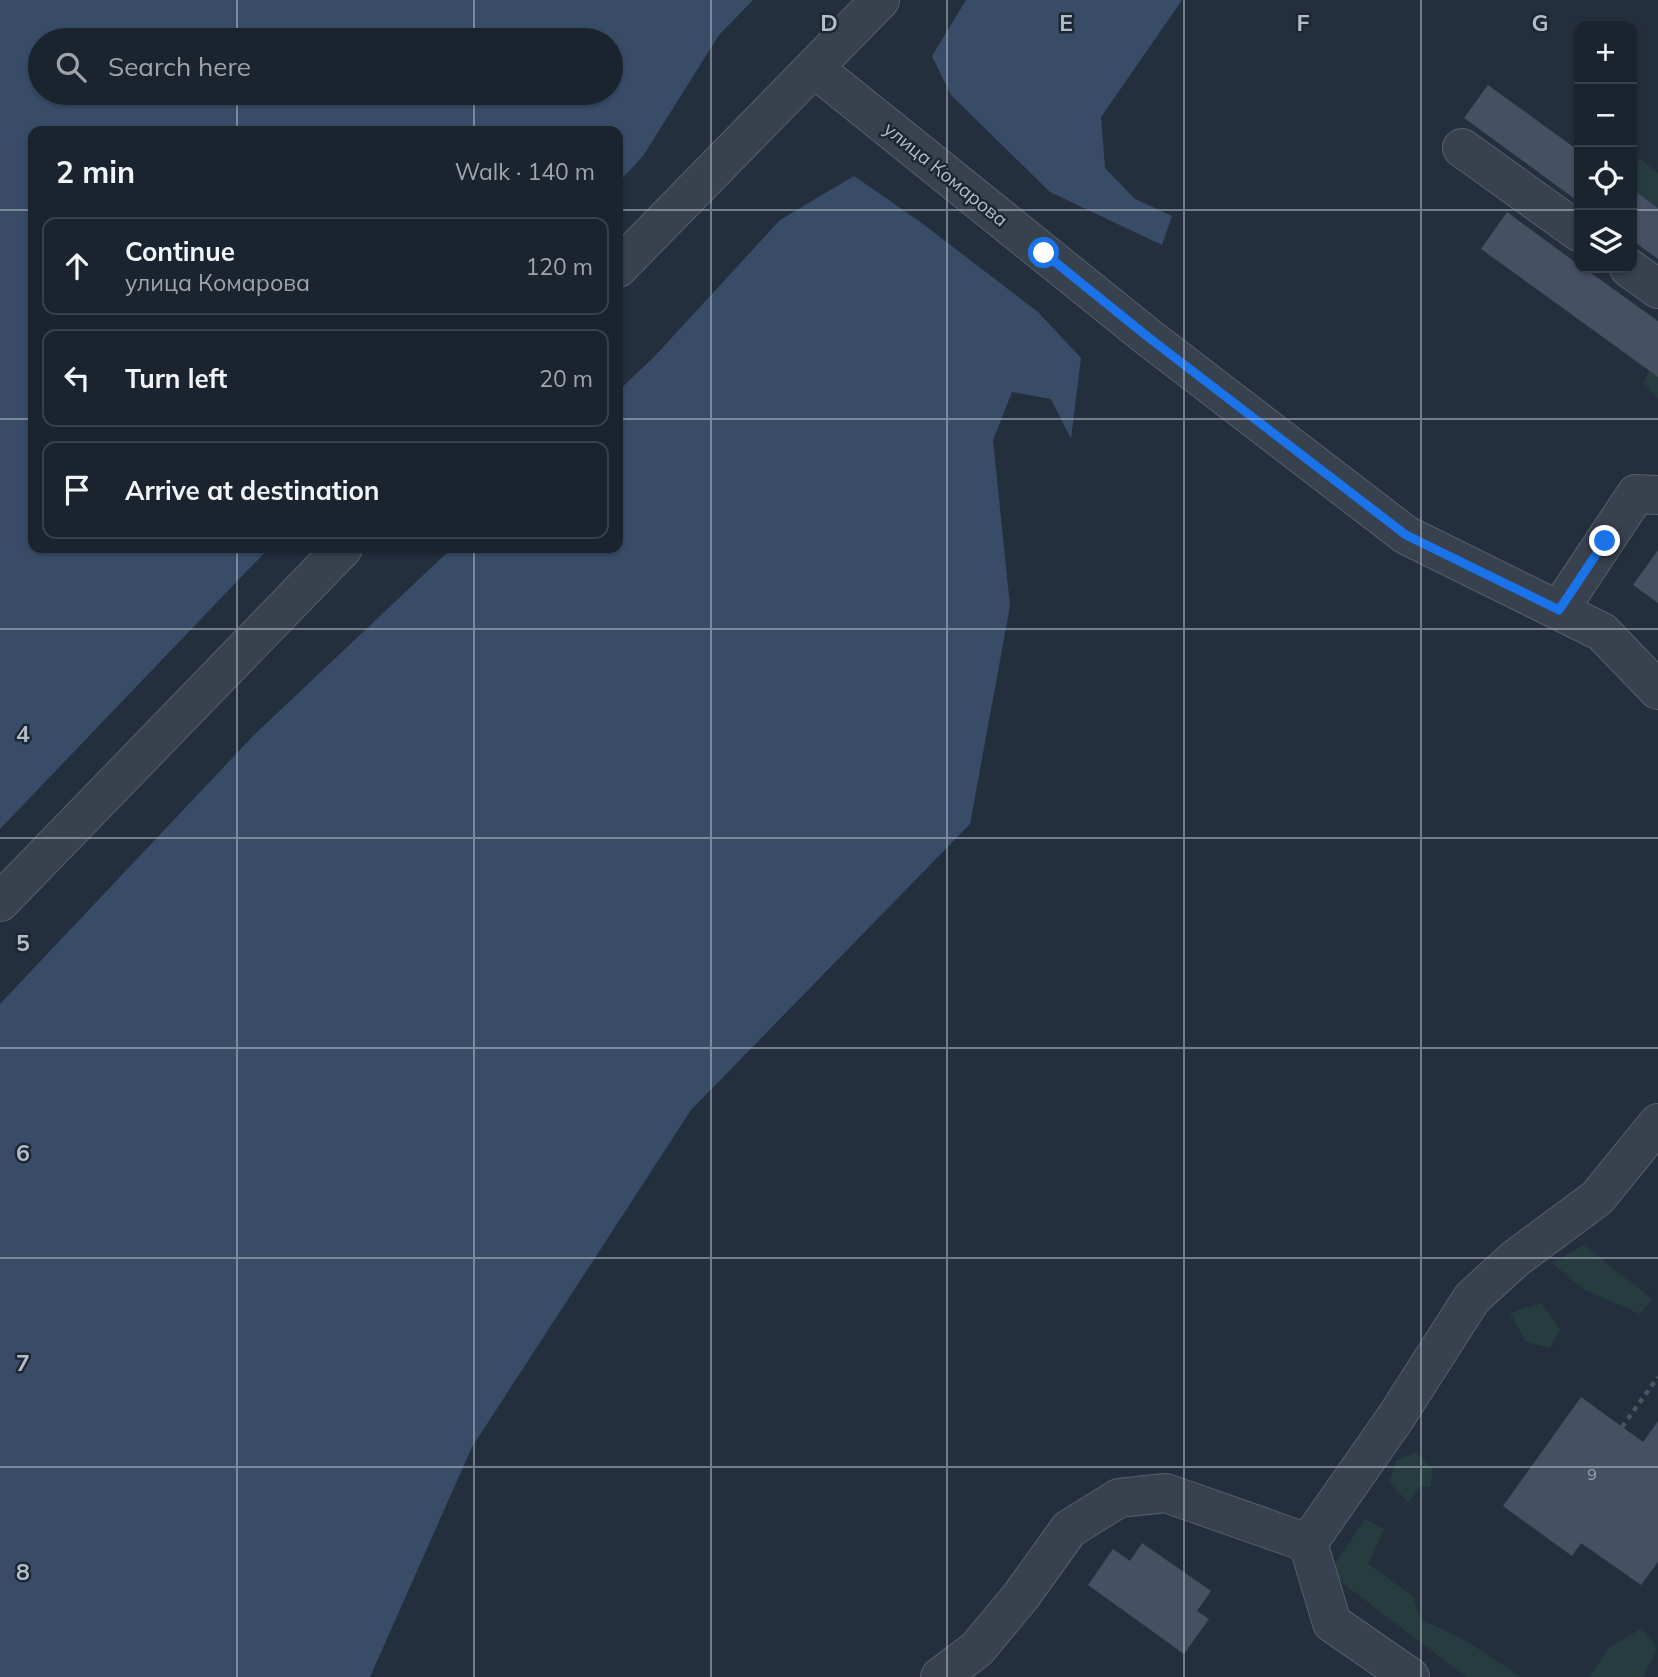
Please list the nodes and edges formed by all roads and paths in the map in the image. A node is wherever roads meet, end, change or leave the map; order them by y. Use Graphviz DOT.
graph roads {
  1 [pos="880,0"];
  2 [pos="814,68"];
  3 [pos="1462,148"];
  4 [pos="1574,228"];
  5 [pos="623,263"];
  6 [pos="1636,273"];
  7 [pos="1658,289"];
  8 [pos="1658,495"];
  9 [pos="338,553"];
  10 [pos="1559,610"];
  11 [pos="1658,690"];
  12 [pos="0,902"];
  13 [pos="1658,1123"];
  14 [pos="1658,1377"];
  15 [pos="1622,1427"];
  16 [pos="1308,1543"];
  17 [pos="940,1677"];
  18 [pos="1410,1677"];
  1 -- 2 [label="street"];
  2 -- 5 [label="street"];
  2 -- 10 [label="street, улица Комарова"];
  3 -- 4 [label="street"];
  6 -- 7 [label="street"];
  8 -- 10 [label="street"];
  9 -- 12 [label="street"];
  10 -- 11 [label="street, улица Комарова"];
  13 -- 16 [label="street"];
  14 -- 15 [label="path"];
  16 -- 17 [label="street"];
  16 -- 18 [label="street"];
}
